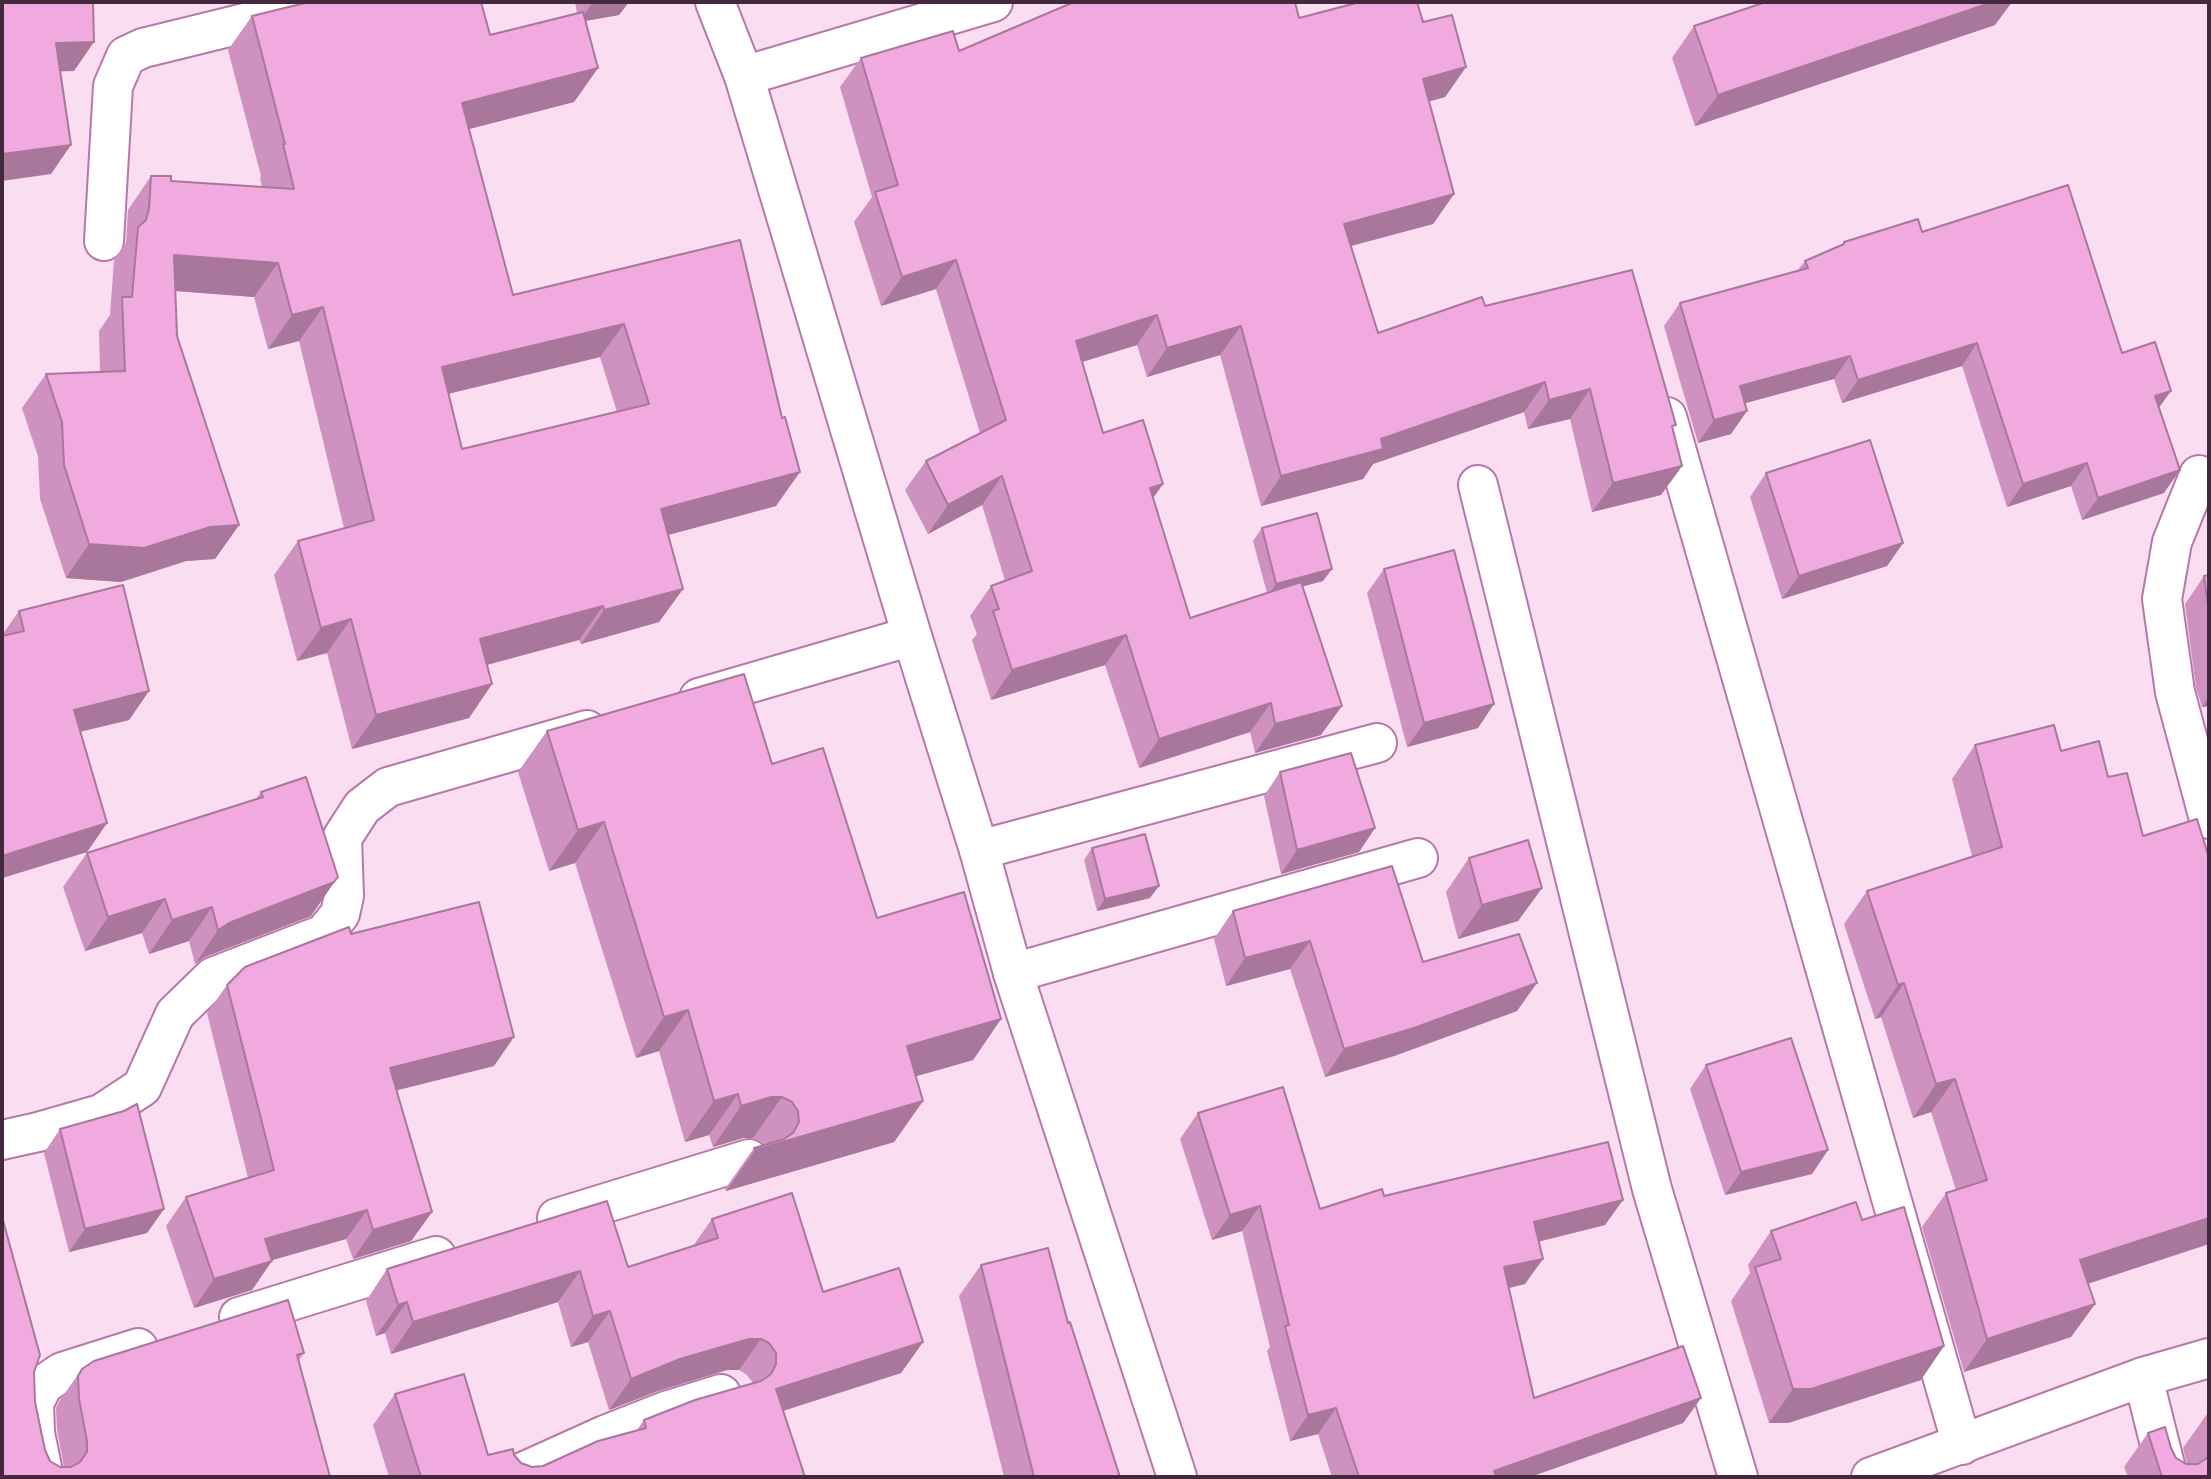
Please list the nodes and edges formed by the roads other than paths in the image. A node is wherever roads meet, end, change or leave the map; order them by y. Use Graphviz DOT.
graph roads {
  1 [pos="330,2"];
  2 [pos="715,2"];
  3 [pos="993,2"];
  4 [pos="744,76"];
  5 [pos="104,241"];
  6 [pos="1658,383"];
  7 [pos="2199,475"];
  8 [pos="1478,485"];
  9 [pos="912,636"];
  10 [pos="670,706"];
  11 [pos="616,721"];
  12 [pos="1377,743"];
  13 [pos="2209,819"];
  14 [pos="979,850"];
  15 [pos="1418,858"];
  16 [pos="1013,972"];
  17 [pos="2,1140"];
  18 [pos="749,1159"];
  19 [pos="524,1228"];
  20 [pos="472,1245"];
  21 [pos="208,1327"];
  22 [pos="168,1339"];
  23 [pos="2209,1358"];
  24 [pos="2143,1377"];
  25 [pos="733,1391"];
  26 [pos="1962,1445"];
  27 [pos="44,1477"];
  28 [pos="512,1477"];
  29 [pos="1177,1477"];
  30 [pos="1738,1477"];
  31 [pos="1871,1477"];
  32 [pos="2168,1477"];
  1 -- 5 [label="street"];
  2 -- 4 [label="street"];
  3 -- 4 [label="street"];
  4 -- 9 [label="street"];
  6 -- 26 [label="street"];
  7 -- 13 [label="street"];
  8 -- 30 [label="street"];
  9 -- 10 [label="street"];
  9 -- 14 [label="street"];
  11 -- 17 [label="street"];
  12 -- 14 [label="street"];
  14 -- 16 [label="street"];
  15 -- 16 [label="street"];
  16 -- 29 [label="street"];
  18 -- 19 [label="street"];
  20 -- 21 [label="street"];
  22 -- 27 [label="street"];
  23 -- 24 [label="street"];
  24 -- 26 [label="street"];
  24 -- 32 [label="street"];
  25 -- 28 [label="street"];
  26 -- 31 [label="street"];
}
